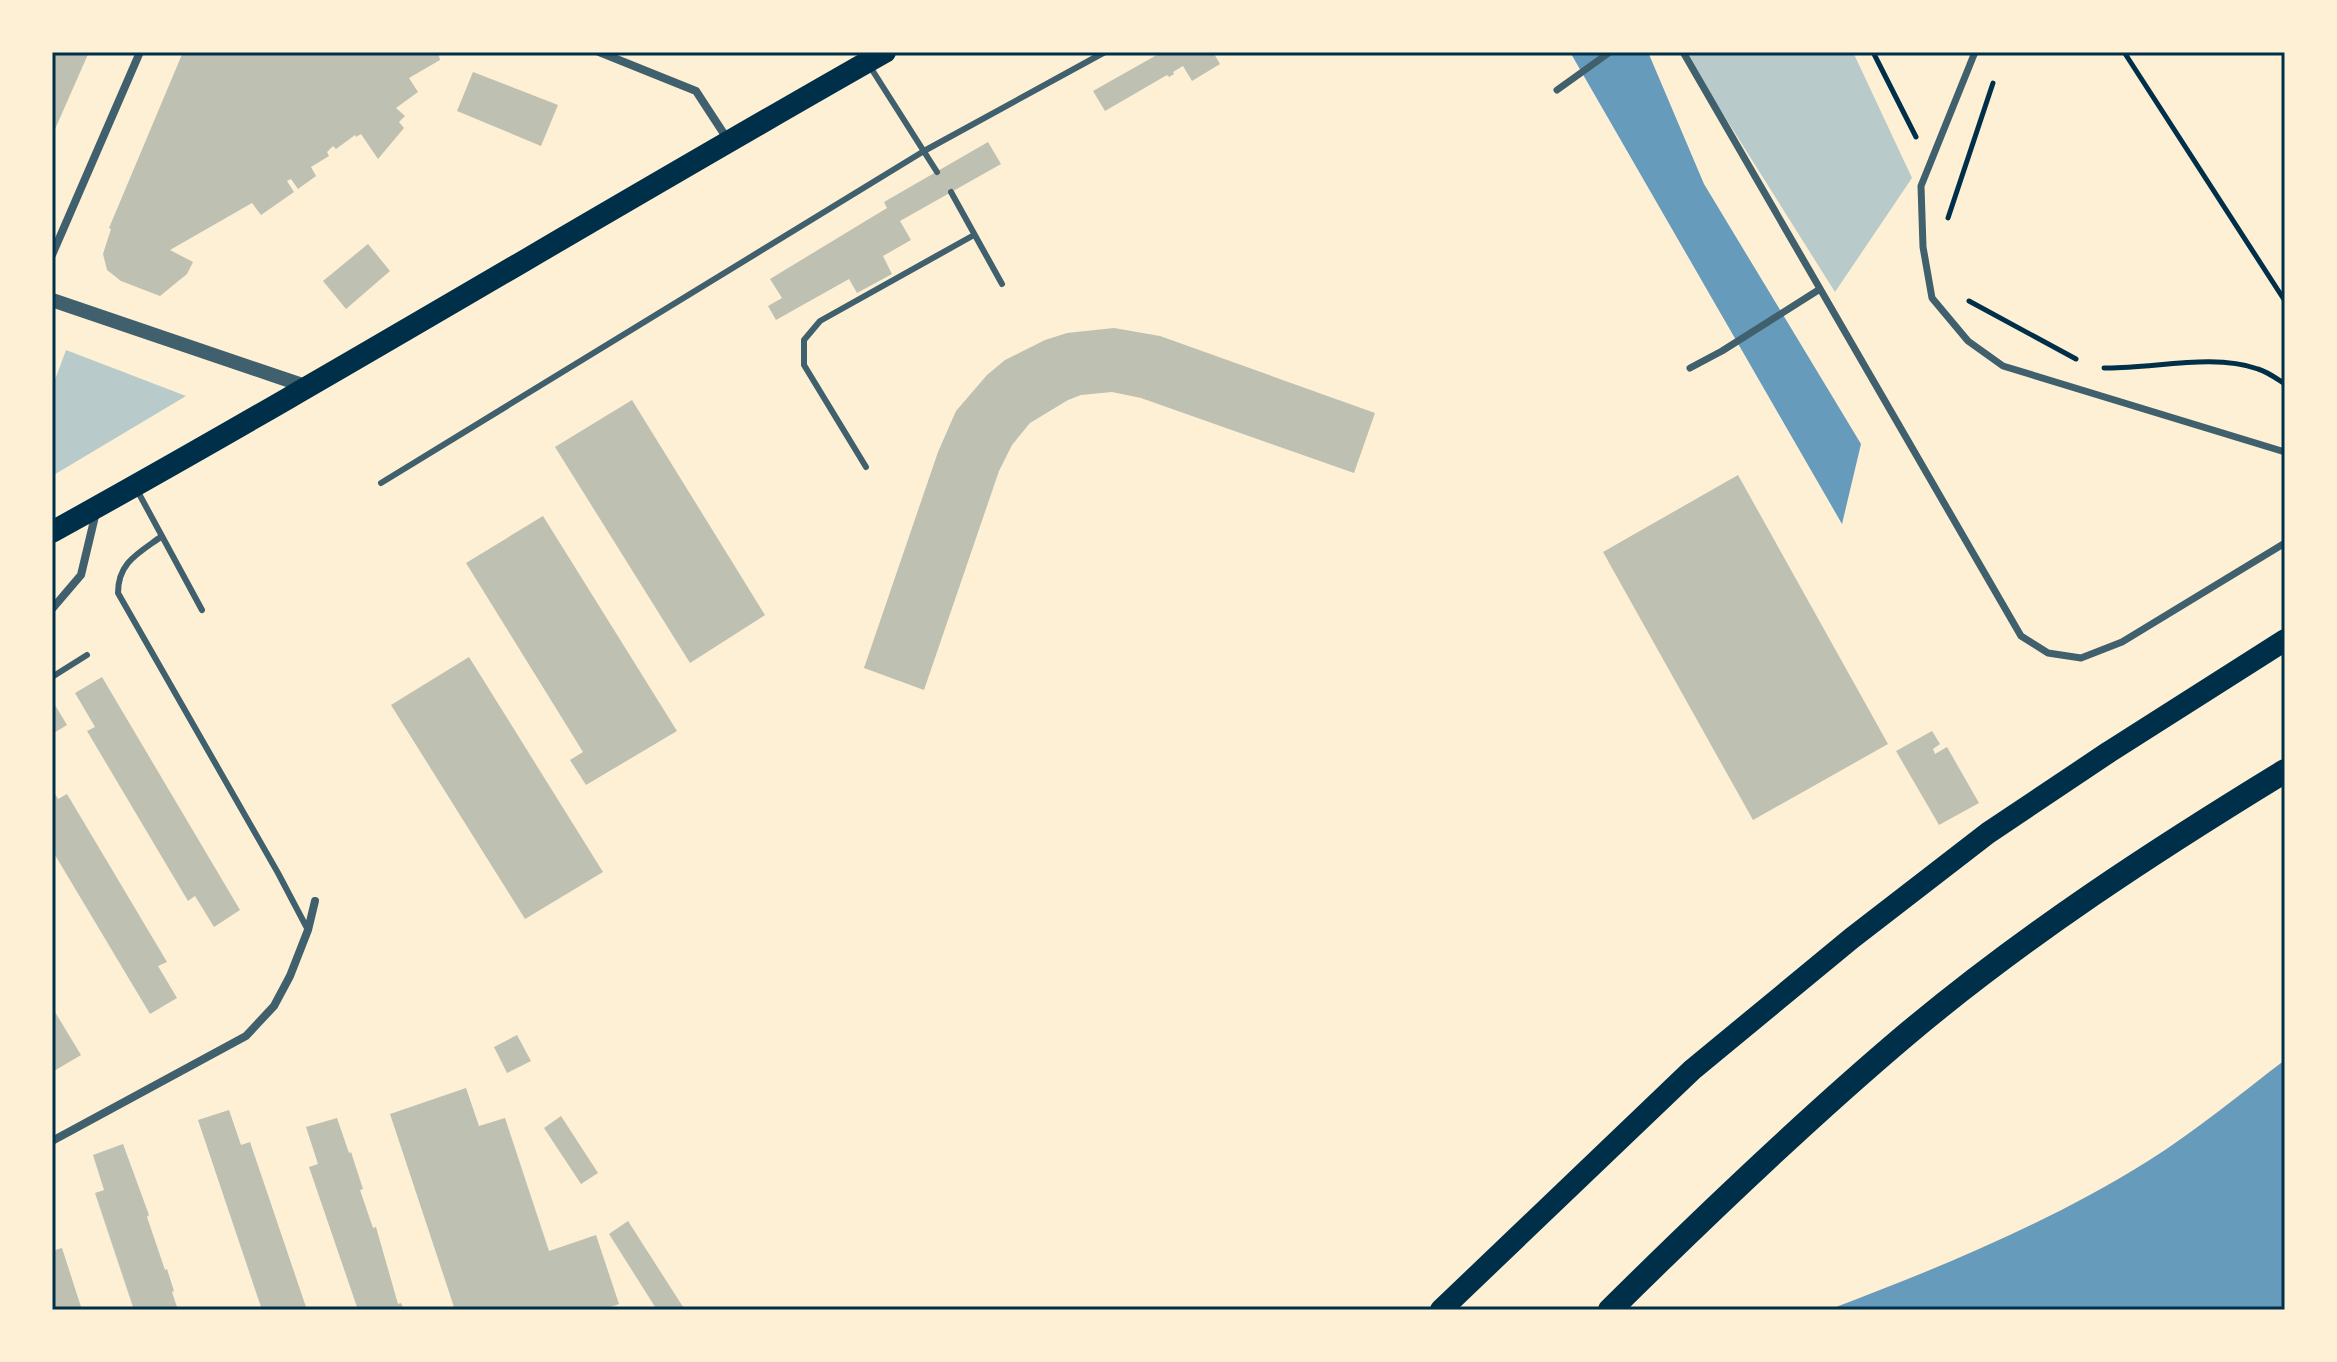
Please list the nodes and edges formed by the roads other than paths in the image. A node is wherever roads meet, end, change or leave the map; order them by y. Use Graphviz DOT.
graph roads {
  1 [pos="140,52"];
  2 [pos="599,52"];
  3 [pos="1105,52"];
  4 [pos="1610,52"];
  5 [pos="1683,52"];
  6 [pos="1975,52"];
  7 [pos="876,57"];
  8 [pos="1557,90"];
  9 [pos="728,140"];
  10 [pos="924,151"];
  11 [pos="937,172"];
  12 [pos="951,192"];
  13 [pos="974,235"];
  14 [pos="52,255"];
  15 [pos="1002,284"];
  16 [pos="1820,289"];
  17 [pos="52,300"];
  18 [pos="1690,368"];
  19 [pos="309,388"];
  20 [pos="2285,452"];
  21 [pos="866,467"];
  22 [pos="381,483"];
  23 [pos="134,486"];
  24 [pos="97,507"];
  25 [pos="52,532"];
  26 [pos="162,536"];
  27 [pos="2285,543"];
  28 [pos="52,609"];
  29 [pos="202,610"];
  30 [pos="2285,640"];
  31 [pos="87,655"];
  32 [pos="52,677"];
  33 [pos="2285,771"];
  34 [pos="315,901"];
  35 [pos="308,930"];
  36 [pos="52,1141"];
  37 [pos="1441,1310"];
  38 [pos="1610,1310"];
  1 -- 14 [label="street"];
  2 -- 9 [label="street"];
  3 -- 10 [label="lane"];
  4 -- 8 [label="street"];
  5 -- 16 [label="street"];
  6 -- 20 [label="street"];
  7 -- 9 [label="highway"];
  7 -- 10 [label="lane"];
  9 -- 19 [label="highway"];
  10 -- 11 [label="lane"];
  10 -- 22 [label="lane"];
  12 -- 13 [label="lane"];
  13 -- 15 [label="lane"];
  13 -- 21 [label="lane"];
  16 -- 18 [label="street"];
  16 -- 27 [label="street"];
  17 -- 19 [label="street"];
  19 -- 23 [label="highway"];
  23 -- 24 [label="highway"];
  23 -- 26 [label="lane"];
  24 -- 25 [label="highway"];
  24 -- 28 [label="street"];
  26 -- 29 [label="lane"];
  26 -- 35 [label="lane"];
  30 -- 37 [label="highway"];
  31 -- 32 [label="lane"];
  33 -- 38 [label="highway"];
  34 -- 35 [label="street"];
  35 -- 36 [label="street"];
}
